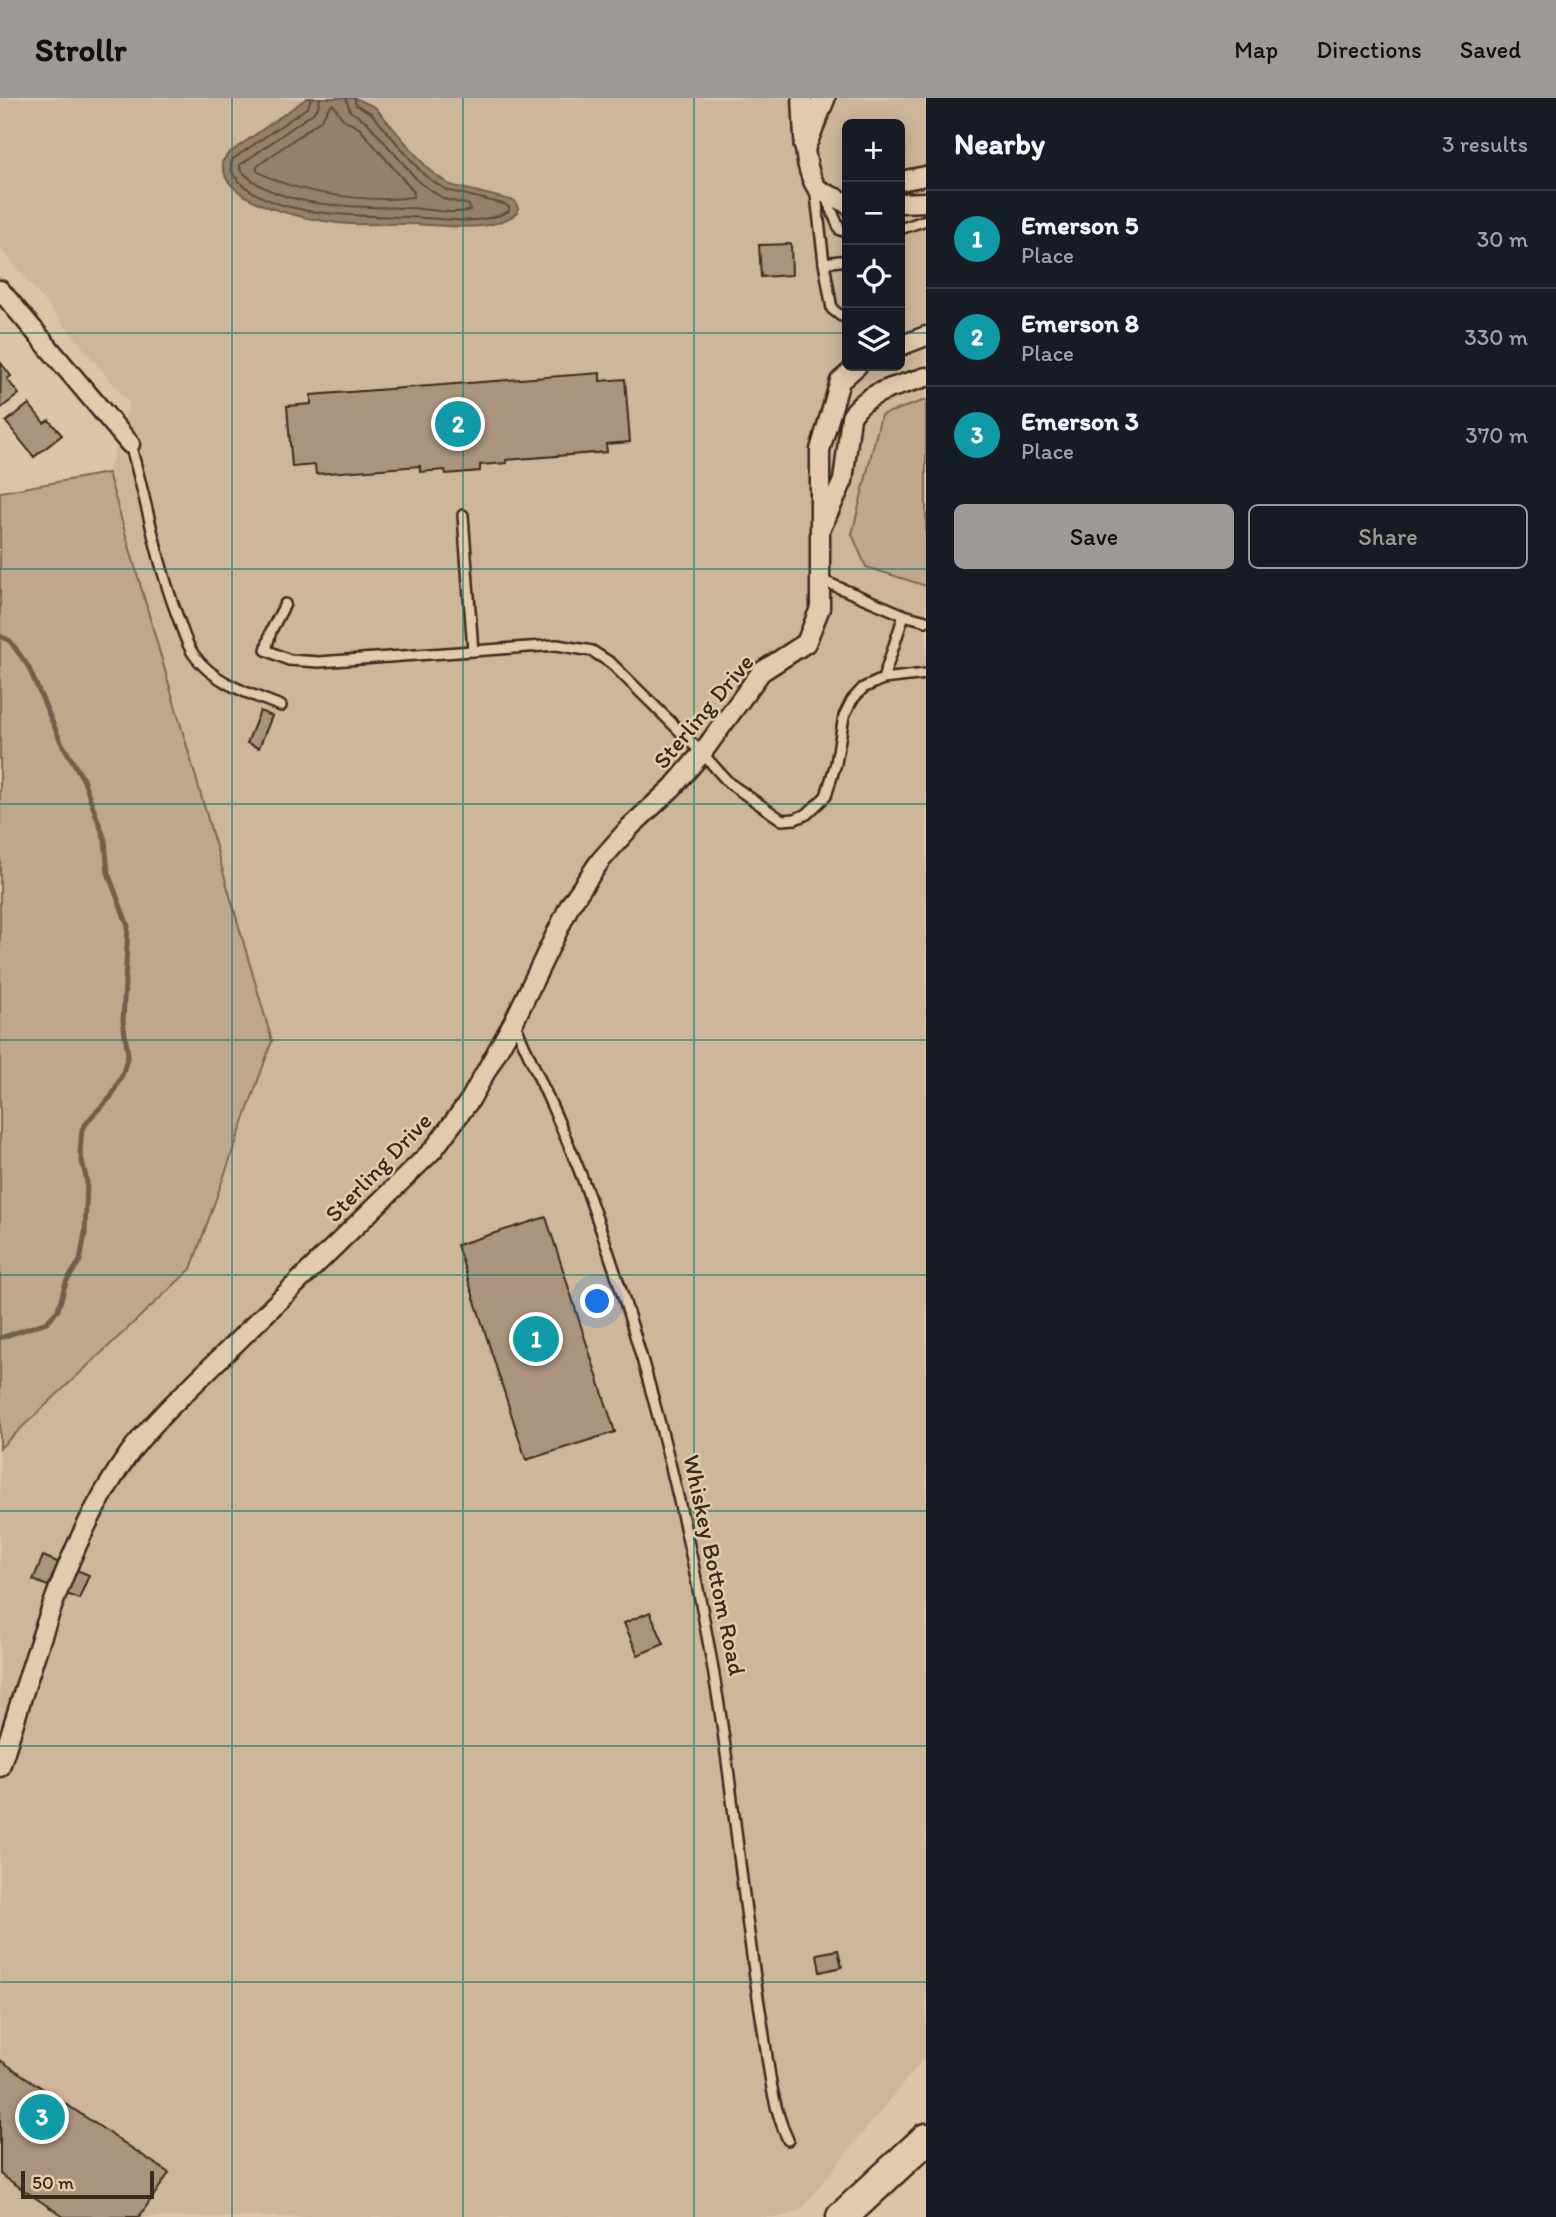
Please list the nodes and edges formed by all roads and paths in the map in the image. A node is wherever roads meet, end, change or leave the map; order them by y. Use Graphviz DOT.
graph roads {
  1 [pos="802,98"];
  2 [pos="824,98"];
  3 [pos="805,145"];
  4 [pos="926,176"];
  5 [pos="905,180"];
  6 [pos="835,194"];
  7 [pos="926,202"];
  8 [pos="905,203"];
  9 [pos="926,220"];
  10 [pos="905,227"];
  11 [pos="842,231"];
  12 [pos="842,261"];
  13 [pos="824,263"];
  14 [pos="0,290"];
  15 [pos="842,316"];
  16 [pos="926,336"];
  17 [pos="905,344"];
  18 [pos="851,371"];
  19 [pos="926,377"];
  20 [pos="130,444"];
  21 [pos="463,515"];
  22 [pos="821,529"];
  23 [pos="821,580"];
  24 [pos="285,604"];
  25 [pos="904,615"];
  26 [pos="926,621"];
  27 [pos="474,651"];
  28 [pos="926,674"];
  29 [pos="883,679"];
  30 [pos="281,706"];
  31 [pos="702,753"];
  32 [pos="513,1021"];
  33 [pos="0,1767"];
  34 [pos="926,2139"];
  35 [pos="788,2140"];
  36 [pos="842,2217"];
  1 -- 3 [label="street"];
  2 -- 3 [label="street"];
  3 -- 6 [label="street"];
  4 -- 5 [label="street"];
  6 -- 11 [label="lane"];
  6 -- 13 [label="lane"];
  7 -- 8 [label="street"];
  9 -- 10 [label="lane"];
  12 -- 13 [label="lane"];
  13 -- 15 [label="lane"];
  14 -- 20 [label="street"];
  16 -- 17 [label="street"];
  18 -- 22 [label="street, Sterling Drive"];
  19 -- 22 [label="street, Sterling Drive"];
  20 -- 30 [label="lane"];
  21 -- 27 [label="lane"];
  22 -- 23 [label="street, Sterling Drive"];
  23 -- 25 [label="lane"];
  23 -- 31 [label="street, Sterling Drive"];
  24 -- 27 [label="lane"];
  25 -- 26 [label="lane"];
  25 -- 29 [label="lane"];
  27 -- 31 [label="lane"];
  28 -- 29 [label="lane"];
  29 -- 31 [label="lane"];
  31 -- 32 [label="street, Sterling Drive"];
  32 -- 33 [label="street, Sterling Drive"];
  32 -- 35 [label="lane, Whiskey Bottom Road"];
  34 -- 36 [label="highway"];
}
